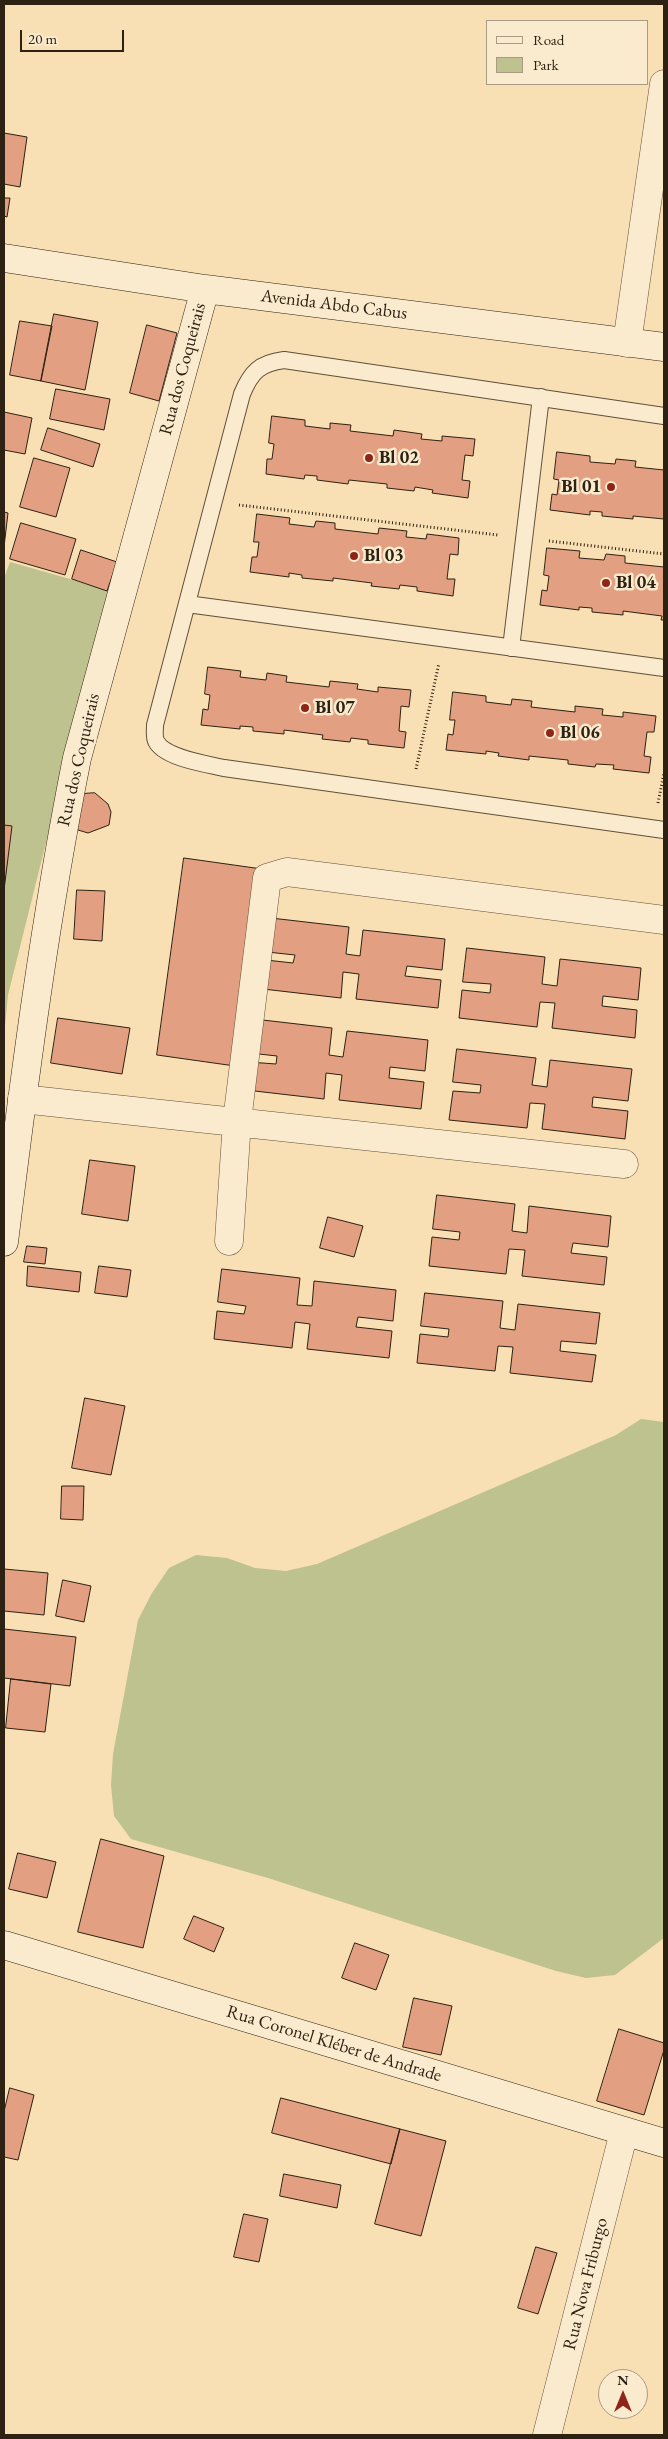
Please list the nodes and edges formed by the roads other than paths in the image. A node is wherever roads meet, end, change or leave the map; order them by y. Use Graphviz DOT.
graph roads {
  1 [pos="664,84"];
  2 [pos="4,258"];
  3 [pos="205,289"];
  4 [pos="627,343"];
  5 [pos="664,347"];
  6 [pos="541,396"];
  7 [pos="664,416"];
  8 [pos="187,604"];
  9 [pos="511,648"];
  10 [pos="664,668"];
  11 [pos="664,830"];
  12 [pos="664,920"];
  13 [pos="22,1099"];
  14 [pos="237,1121"];
  15 [pos="624,1164"];
  16 [pos="228,1241"];
  17 [pos="4,1242"];
  18 [pos="4,1945"];
  19 [pos="624,2132"];
  20 [pos="664,2143"];
  21 [pos="547,2435"];
  1 -- 4 [label="street"];
  2 -- 3 [label="street, Avenida Abdo Cabus"];
  3 -- 4 [label="street, Avenida Abdo Cabus"];
  3 -- 13 [label="street, Rua dos Coqueirais"];
  4 -- 5 [label="street, Avenida Abdo Cabus"];
  6 -- 7 [label="lane"];
  6 -- 8 [label="lane"];
  6 -- 9 [label="lane"];
  8 -- 9 [label="lane"];
  8 -- 11 [label="lane"];
  9 -- 10 [label="lane"];
  12 -- 14 [label="street"];
  13 -- 14 [label="street"];
  13 -- 17 [label="street, Rua dos Coqueirais"];
  14 -- 15 [label="street"];
  14 -- 16 [label="street"];
  18 -- 19 [label="street, Rua Coronel Kléber de Andrade"];
  19 -- 20 [label="street, Rua Coronel Kléber de Andrade"];
  19 -- 21 [label="street, Rua Nova Friburgo"];
}
